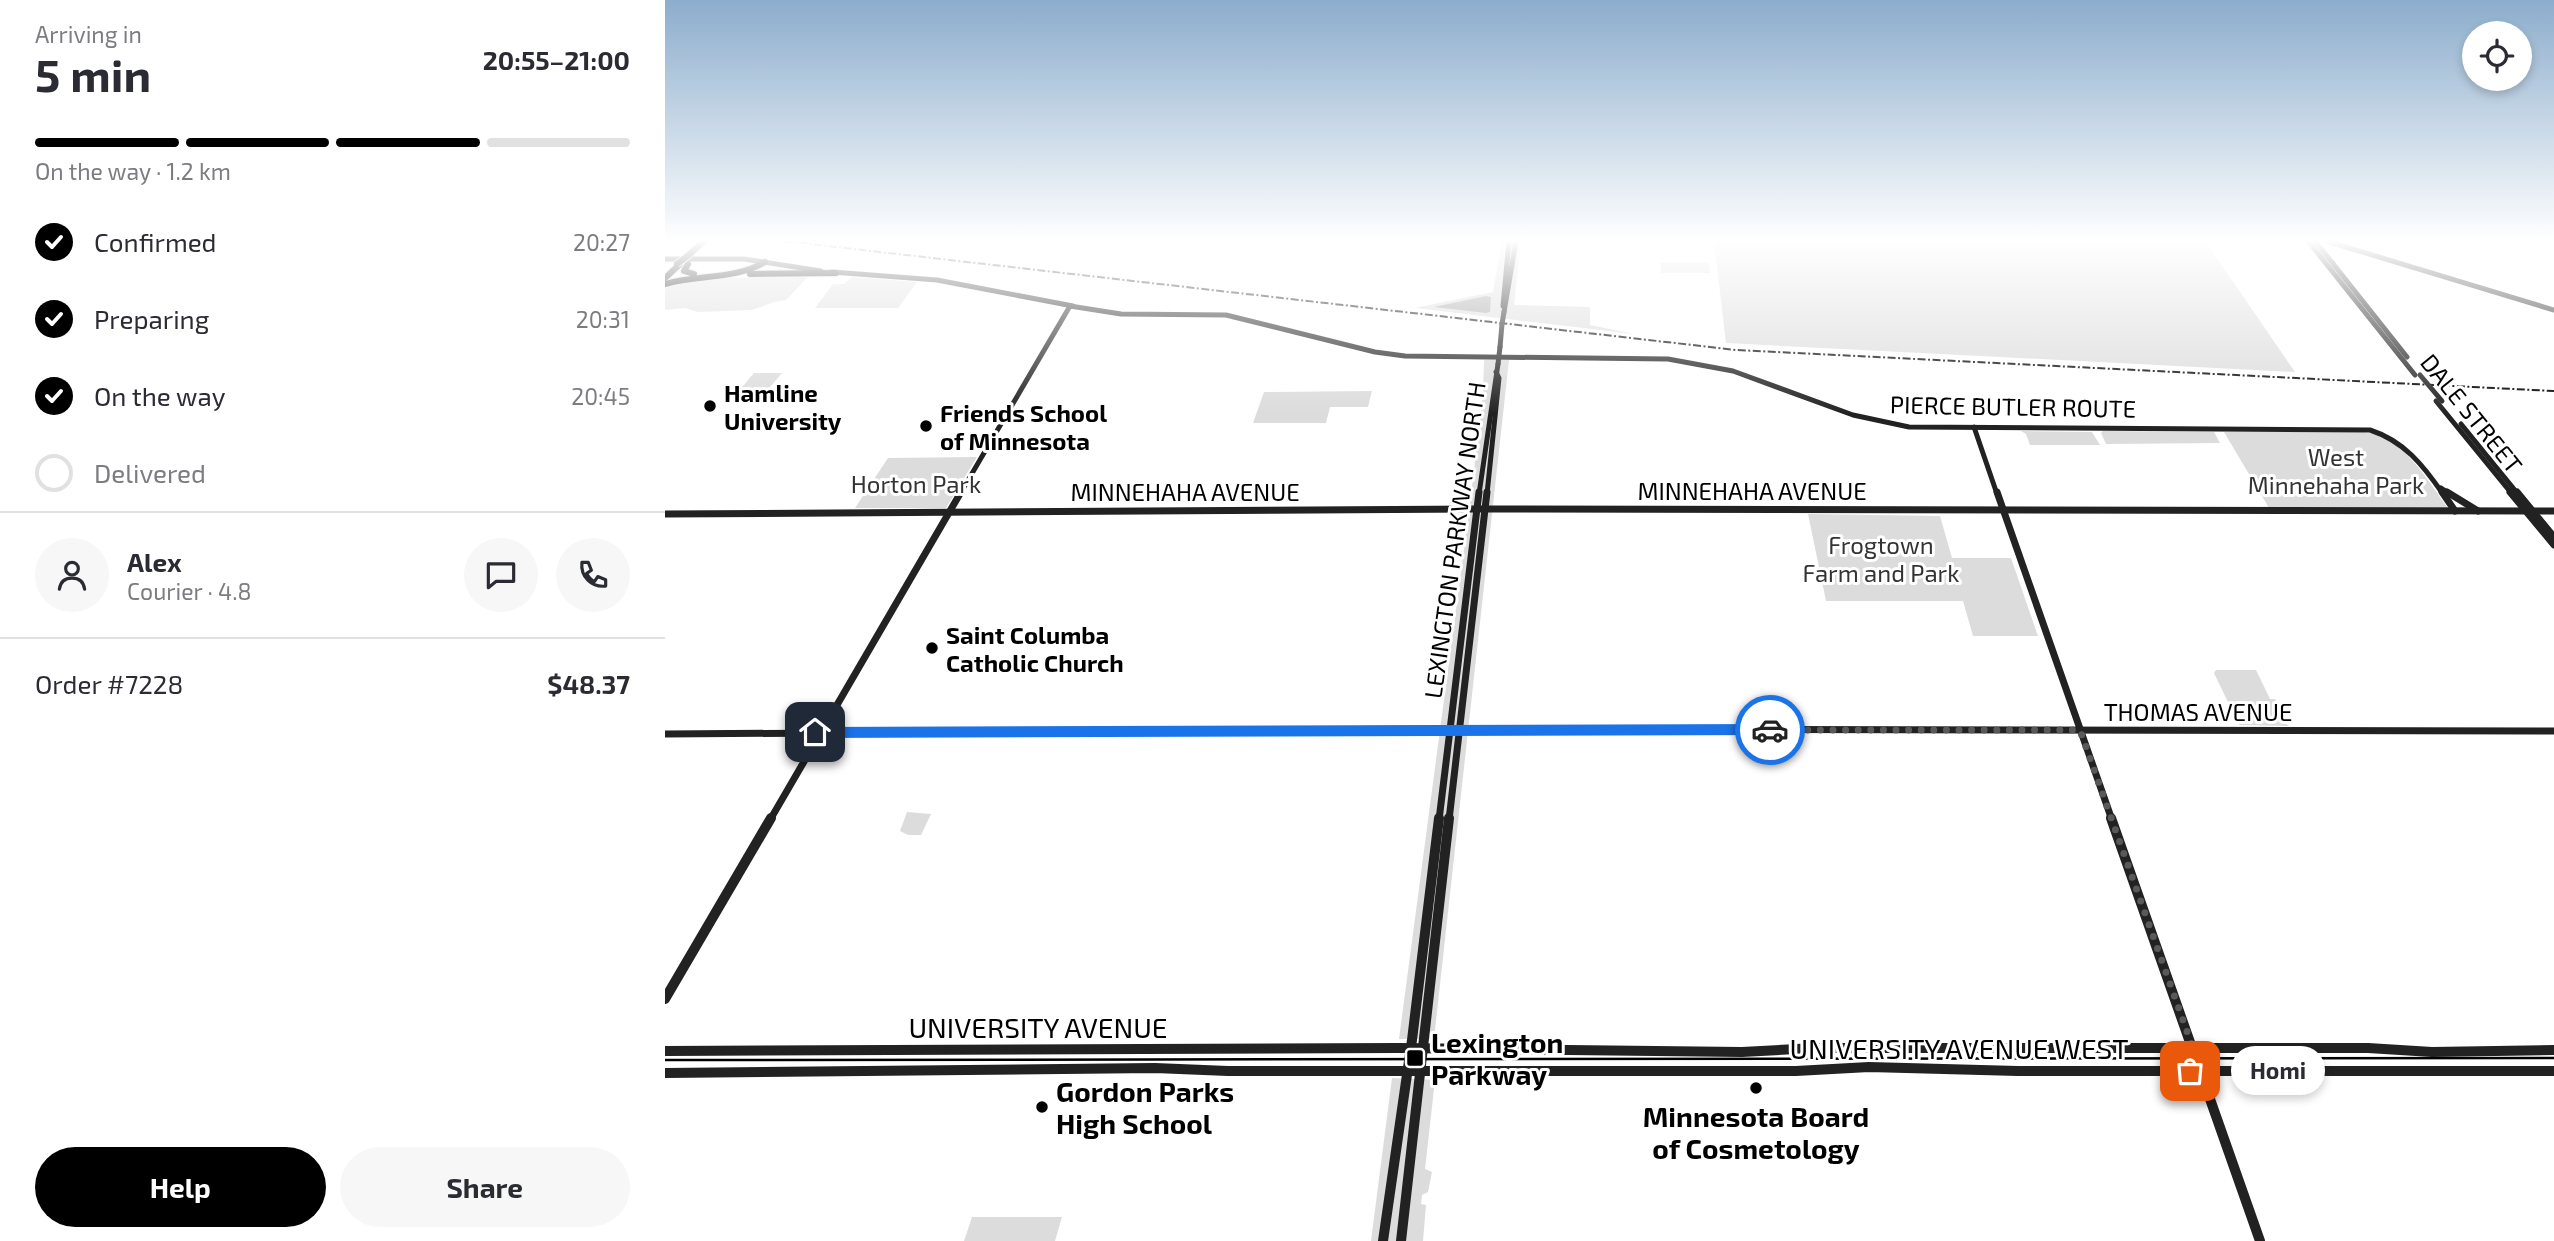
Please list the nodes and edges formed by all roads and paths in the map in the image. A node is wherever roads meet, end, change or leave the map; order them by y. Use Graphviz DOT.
graph roads {
  1 [pos="1034,299"];
  2 [pos="1503,299"];
  3 [pos="1506,299"];
  4 [pos="2356,299"];
  5 [pos="2363,299"];
  6 [pos="2517,299"];
  7 [pos="1070,306"];
  8 [pos="2554,310"];
  9 [pos="1504,312"];
  10 [pos="2418,375"];
  11 [pos="1974,428"];
  12 [pos="2435,483"];
  13 [pos="1480,509"];
  14 [pos="2003,510"];
  15 [pos="2455,511"];
  16 [pos="2479,511"];
  17 [pos="2530,511"];
  18 [pos="2554,511"];
  19 [pos="950,512"];
  20 [pos="665,514"];
  21 [pos="2554,537"];
  22 [pos="2554,545"];
  23 [pos="1454,729"];
  24 [pos="2080,730"];
  25 [pos="2554,731"];
  26 [pos="822,732"];
  27 [pos="665,734"];
  28 [pos="665,999"];
  29 [pos="1411,1048"];
  30 [pos="1423,1048"];
  31 [pos="2193,1048"];
  32 [pos="2554,1050"];
  33 [pos="665,1051"];
  34 [pos="1407,1070"];
  35 [pos="1420,1071"];
  36 [pos="2201,1071"];
  37 [pos="2554,1071"];
  38 [pos="665,1073"];
  39 [pos="1383,1241"];
  40 [pos="1401,1241"];
  41 [pos="2260,1241"];
  1 -- 7 [label="main road, PIERCE BUTLER ROUTE"];
  2 -- 9 [label="main road"];
  3 -- 9 [label="main road"];
  4 -- 10 [label="main road, DALE STREET"];
  5 -- 10 [label="main road, DALE STREET"];
  6 -- 8 [label="main road"];
  7 -- 11 [label="main road, PIERCE BUTLER ROUTE"];
  7 -- 19 [label="main road"];
  9 -- 13 [label="main road, LEXINGTON PARKWAY NORTH, bridge"];
  10 -- 17 [label="main road, DALE STREET, bridge"];
  11 -- 12 [label="main road, PIERCE BUTLER ROUTE"];
  11 -- 14 [label="main road"];
  12 -- 15 [label="main road, PIERCE BUTLER ROUTE"];
  12 -- 16 [label="main road"];
  13 -- 14 [label="main road, MINNEHAHA AVENUE"];
  13 -- 19 [label="main road, MINNEHAHA AVENUE"];
  13 -- 23 [label="main road, LEXINGTON PARKWAY NORTH"];
  14 -- 15 [label="main road, MINNEHAHA AVENUE"];
  14 -- 24 [label="main road"];
  15 -- 16 [label="main road, MINNEHAHA AVENUE"];
  16 -- 17 [label="main road, MINNEHAHA AVENUE"];
  17 -- 18 [label="main road, MINNEHAHA AVENUE"];
  17 -- 21 [label="main road, DALE STREET"];
  17 -- 22 [label="main road, DALE STREET"];
  19 -- 20 [label="main road, MINNEHAHA AVENUE"];
  19 -- 26 [label="main road"];
  23 -- 24 [label="main road, THOMAS AVENUE"];
  23 -- 26 [label="main road, THOMAS AVENUE"];
  23 -- 29 [label="main road, LEXINGTON PARKWAY NORTH"];
  23 -- 30 [label="main road, LEXINGTON PARKWAY NORTH"];
  24 -- 25 [label="main road, THOMAS AVENUE"];
  24 -- 31 [label="main road"];
  26 -- 27 [label="main road, THOMAS AVENUE"];
  26 -- 28 [label="main road"];
  29 -- 30 [label="main road, UNIVERSITY AVENUE WEST"];
  29 -- 33 [label="main road, UNIVERSITY AVENUE"];
  29 -- 34 [label="main road, LEXINGTON PARKWAY NORTH"];
  30 -- 31 [label="main road, UNIVERSITY AVENUE WEST"];
  30 -- 35 [label="main road, LEXINGTON PARKWAY NORTH"];
  31 -- 32 [label="main road, UNIVERSITY AVENUE WEST"];
  31 -- 36 [label="main road"];
  34 -- 35 [label="main road, UNIVERSITY AVENUE WEST"];
  34 -- 38 [label="main road, UNIVERSITY AVENUE"];
  34 -- 39 [label="main road, LEXINGTON PARKWAY NORTH"];
  35 -- 36 [label="main road, UNIVERSITY AVENUE WEST"];
  35 -- 40 [label="main road, LEXINGTON PARKWAY NORTH"];
  36 -- 37 [label="main road, UNIVERSITY AVENUE WEST"];
  36 -- 41 [label="main road"];
}
